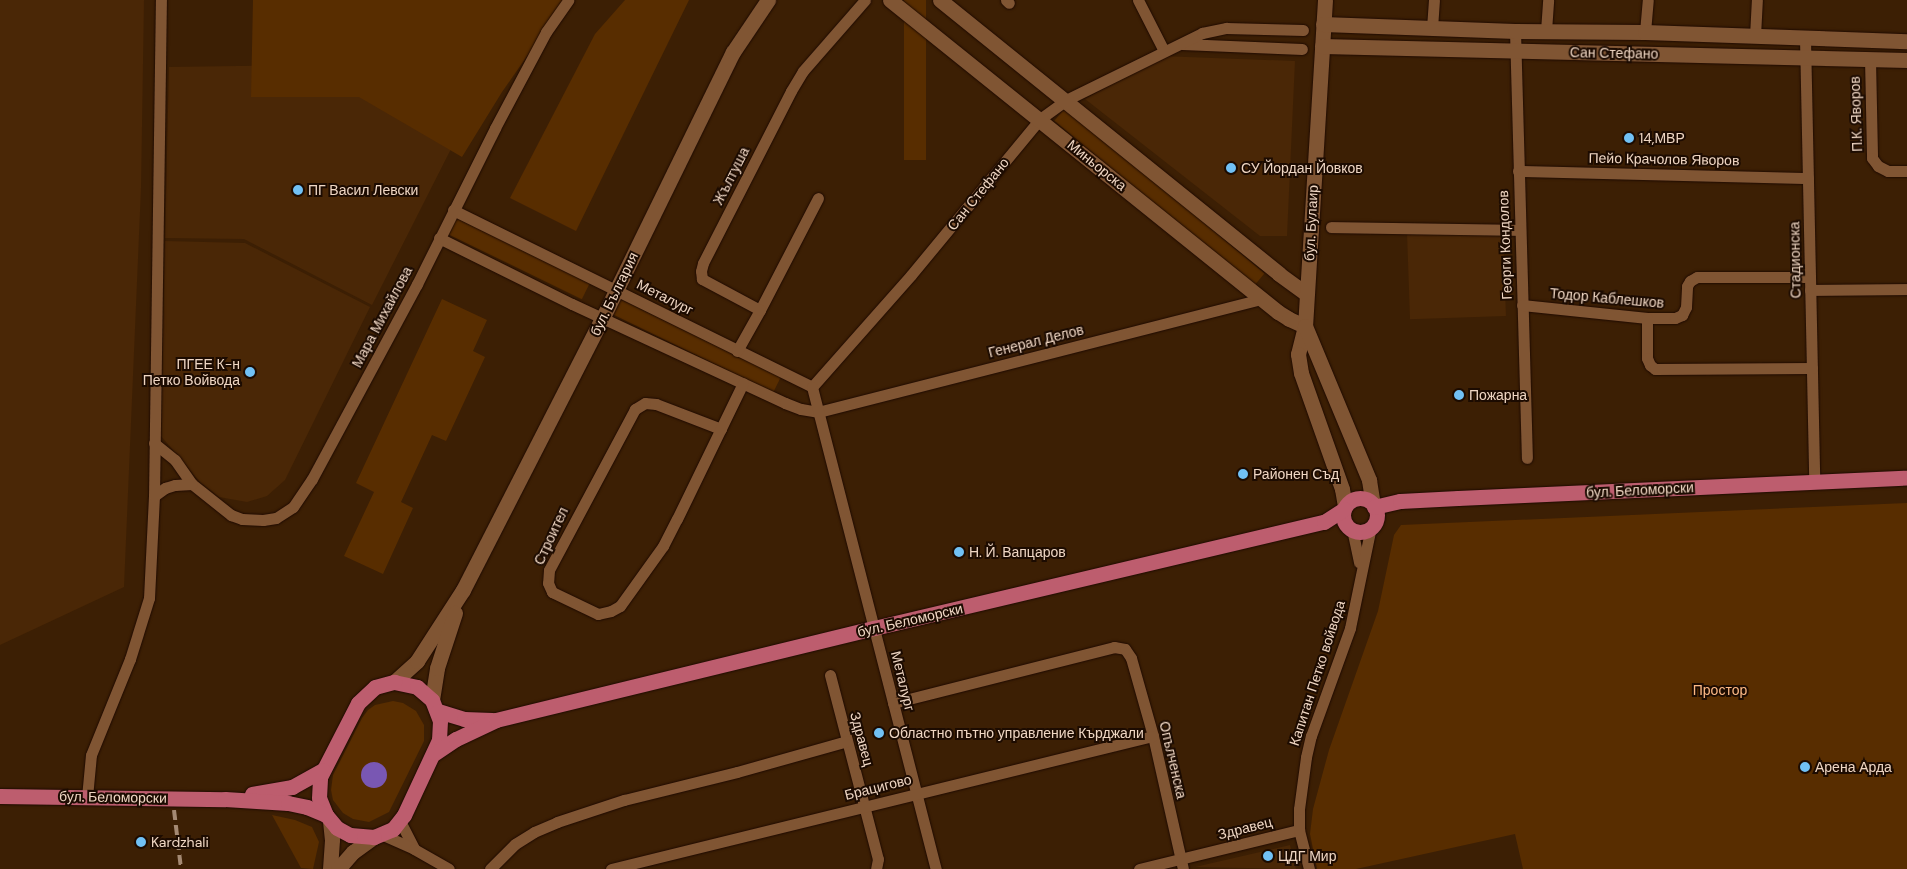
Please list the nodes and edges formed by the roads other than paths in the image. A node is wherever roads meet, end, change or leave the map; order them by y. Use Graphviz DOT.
graph roads {
  1 [pos="161,0"];
  2 [pos="568,0"];
  3 [pos="768,0"];
  4 [pos="865,0"];
  5 [pos="890,0"];
  6 [pos="940,0"];
  7 [pos="1138,0"];
  8 [pos="1325,0"];
  9 [pos="1434,0"];
  10 [pos="1548,0"];
  11 [pos="1648,0"];
  12 [pos="1758,0"];
  13 [pos="1323,24"];
  14 [pos="1432,28"];
  15 [pos="1303,30"];
  16 [pos="1515,31"];
  17 [pos="1546,31"];
  18 [pos="1645,32"];
  19 [pos="1755,36"];
  20 [pos="1805,38"];
  21 [pos="1907,41"];
  22 [pos="1178,44"];
  23 [pos="1322,46"];
  24 [pos="1302,49"];
  25 [pos="1164,51"];
  26 [pos="1514,51"];
  27 [pos="1806,58"];
  28 [pos="1870,59"];
  29 [pos="1907,60"];
  30 [pos="1066,100"];
  31 [pos="1040,118"];
  32 [pos="1518,171"];
  33 [pos="1907,171"];
  34 [pos="1808,178"];
  35 [pos="818,198"];
  36 [pos="453,210"];
  37 [pos="1331,227"];
  38 [pos="1520,230"];
  39 [pos="439,238"];
  40 [pos="1810,276"];
  41 [pos="1907,289"];
  42 [pos="617,290"];
  43 [pos="1810,290"];
  44 [pos="1307,294"];
  45 [pos="1262,299"];
  46 [pos="1522,305"];
  47 [pos="760,310"];
  48 [pos="603,318"];
  49 [pos="1647,318"];
  50 [pos="1305,326"];
  51 [pos="736,351"];
  52 [pos="1812,368"];
  53 [pos="743,383"];
  54 [pos="812,387"];
  55 [pos="818,412"];
  56 [pos="721,429"];
  57 [pos="154,443"];
  58 [pos="1527,458"];
  59 [pos="1907,478"];
  60 [pos="1814,481"];
  61 [pos="192,484"];
  62 [pos="154,496"];
  63 [pos="1374,506"];
  64 [pos="1345,508"];
  65 [pos="1324,522"];
  66 [pos="1371,526"];
  67 [pos="1351,528"];
  68 [pos="1360,574"];
  69 [pos="463,590"];
  70 [pos="874,628"];
  71 [pos="830,675"];
  72 [pos="394,682"];
  73 [pos="893,703"];
  74 [pos="435,705"];
  75 [pos="496,720"];
  76 [pos="1152,736"];
  77 [pos="847,741"];
  78 [pos="435,753"];
  79 [pos="322,770"];
  80 [pos="916,792"];
  81 [pos="0,796"];
  82 [pos="87,797"];
  83 [pos="225,799"];
  84 [pos="865,806"];
  85 [pos="328,818"];
  86 [pos="400,821"];
  87 [pos="1299,830"];
  88 [pos="378,836"];
  89 [pos="414,848"];
  90 [pos="1182,864"];
  91 [pos="330,869"];
  92 [pos="338,869"];
  93 [pos="449,869"];
  94 [pos="490,869"];
  95 [pos="610,869"];
  96 [pos="876,869"];
  97 [pos="936,869"];
  98 [pos="1139,869"];
  99 [pos="1308,869"];
  1 -- 57 [label="street"];
  2 -- 36 [label="street, Мара Михайлова"];
  3 -- 42 [label="main road, бул. България"];
  4 -- 47 [label="street, Жълтуша"];
  5 -- 31 [label="main road, Миньорска"];
  6 -- 30 [label="main road"];
  7 -- 25 [label="street"];
  8 -- 13 [label="main road, бул. Булаир"];
  9 -- 14 [label="street"];
  10 -- 17 [label="street"];
  11 -- 18 [label="street"];
  12 -- 19 [label="street"];
  13 -- 14 [label="main road, Сан Стефано"];
  13 -- 23 [label="main road, бул. Булаир"];
  14 -- 16 [label="main road, Сан Стефано"];
  15 -- 22 [label="street, Сан Стефано"];
  16 -- 17 [label="main road, Сан Стефано"];
  16 -- 26 [label="street, Георги Кондолов"];
  17 -- 18 [label="main road, Сан Стефано"];
  18 -- 19 [label="main road, Сан Стефано"];
  19 -- 20 [label="main road, Сан Стефано"];
  20 -- 21 [label="main road, Сан Стефано"];
  20 -- 27 [label="street, Стадионска"];
  22 -- 24 [label="street, Сан Стефано"];
  22 -- 25 [label="street, Сан Стефано"];
  23 -- 26 [label="main road, Сан Стефано"];
  23 -- 44 [label="main road, бул. Булаир"];
  25 -- 30 [label="street, Сан Стефано"];
  26 -- 27 [label="main road, Сан Стефано"];
  26 -- 32 [label="street, Георги Кондолов"];
  27 -- 28 [label="main road, Сан Стефано"];
  27 -- 34 [label="street, Стадионска"];
  28 -- 29 [label="main road, Сан Стефано"];
  28 -- 33 [label="street, П.К. Яворов"];
  30 -- 31 [label="street, Сан Стефано"];
  30 -- 44 [label="main road"];
  31 -- 45 [label="main road, Миньорска"];
  31 -- 54 [label="street, Сан Стефано"];
  32 -- 34 [label="street, Пейо Крачолов Яворов"];
  32 -- 38 [label="street, Георги Кондолов"];
  34 -- 40 [label="street, Стадионска"];
  35 -- 47 [label="street"];
  36 -- 39 [label="street, Мара Михайлова"];
  36 -- 42 [label="street, Металург"];
  37 -- 38 [label="street"];
  38 -- 46 [label="street, Георги Кондолов"];
  39 -- 48 [label="street"];
  39 -- 61 [label="street, Мара Михайлова"];
  40 -- 43 [label="street, Стадионска"];
  40 -- 49 [label="street, Тодор Каблешков"];
  41 -- 43 [label="street"];
  42 -- 48 [label="main road, бул. България"];
  42 -- 51 [label="street, Металург"];
  43 -- 52 [label="street, Стадионска"];
  44 -- 50 [label="main road, бул. Булаир"];
  45 -- 50 [label="main road, Миньорска"];
  45 -- 55 [label="street, Генерал Делов"];
  46 -- 49 [label="street, Тодор Каблешков"];
  46 -- 58 [label="street, Георги Кондолов"];
  47 -- 51 [label="street"];
  48 -- 53 [label="street"];
  48 -- 69 [label="main road, бул. България"];
  49 -- 52 [label="street"];
  50 -- 63 [label="main road, бул. Булаир"];
  50 -- 64 [label="main road, бул. Булаир"];
  51 -- 54 [label="street, Металург"];
  52 -- 60 [label="street, Стадионска"];
  53 -- 55 [label="street"];
  53 -- 56 [label="street, Строител"];
  54 -- 55 [label="street, Металург"];
  55 -- 70 [label="street, Металург"];
  56 -- 56 [label="street, Строител"];
  57 -- 61 [label="street, Мара Михайлова"];
  57 -- 62 [label="street"];
  59 -- 60 [label="main road, бул. Беломорски"];
  60 -- 63 [label="main road, бул. Беломорски"];
  61 -- 62 [label="street"];
  62 -- 82 [label="street"];
  63 -- 64 [label="main road"];
  63 -- 66 [label="main road"];
  64 -- 65 [label="main road, бул. Беломорски"];
  64 -- 67 [label="main road"];
  65 -- 67 [label="main road, бул. Беломорски"];
  65 -- 70 [label="main road, бул. Беломорски"];
  66 -- 67 [label="main road"];
  66 -- 68 [label="street, Капитан Петко войвода"];
  67 -- 68 [label="street, Капитан Петко войвода"];
  68 -- 87 [label="street, Капитан Петко войвода"];
  69 -- 72 [label="main road, бул. България"];
  69 -- 74 [label="main road, бул. България"];
  70 -- 73 [label="street, Металург"];
  70 -- 75 [label="main road, бул. Беломорски"];
  71 -- 77 [label="street, Здравец"];
  72 -- 74 [label="main road"];
  72 -- 79 [label="main road"];
  73 -- 76 [label="street, Опълченска"];
  73 -- 80 [label="street, Металург"];
  74 -- 75 [label="main road, бул. Беломорски"];
  74 -- 78 [label="main road"];
  75 -- 78 [label="main road, бул. Беломорски"];
  76 -- 80 [label="street, Брацигово"];
  76 -- 90 [label="street, Опълченска"];
  77 -- 84 [label="street, Здравец"];
  77 -- 94 [label="street"];
  78 -- 86 [label="main road"];
  79 -- 83 [label="main road, бул. Беломорски"];
  79 -- 85 [label="main road"];
  80 -- 84 [label="street, Брацигово"];
  80 -- 97 [label="street, Металург"];
  81 -- 82 [label="main road, бул. Беломорски"];
  82 -- 83 [label="main road, бул. Беломорски"];
  83 -- 85 [label="main road, бул. Беломорски"];
  84 -- 95 [label="street, Брацигово"];
  84 -- 96 [label="street, Здравец"];
  85 -- 88 [label="main road"];
  85 -- 91 [label="main road"];
  86 -- 88 [label="main road"];
  86 -- 89 [label="street"];
  87 -- 90 [label="street, Здравец"];
  87 -- 99 [label="street, Капитан Петко войвода"];
  88 -- 89 [label="street"];
  88 -- 92 [label="main road"];
  89 -- 93 [label="street"];
  90 -- 98 [label="street, Здравец"];
}
